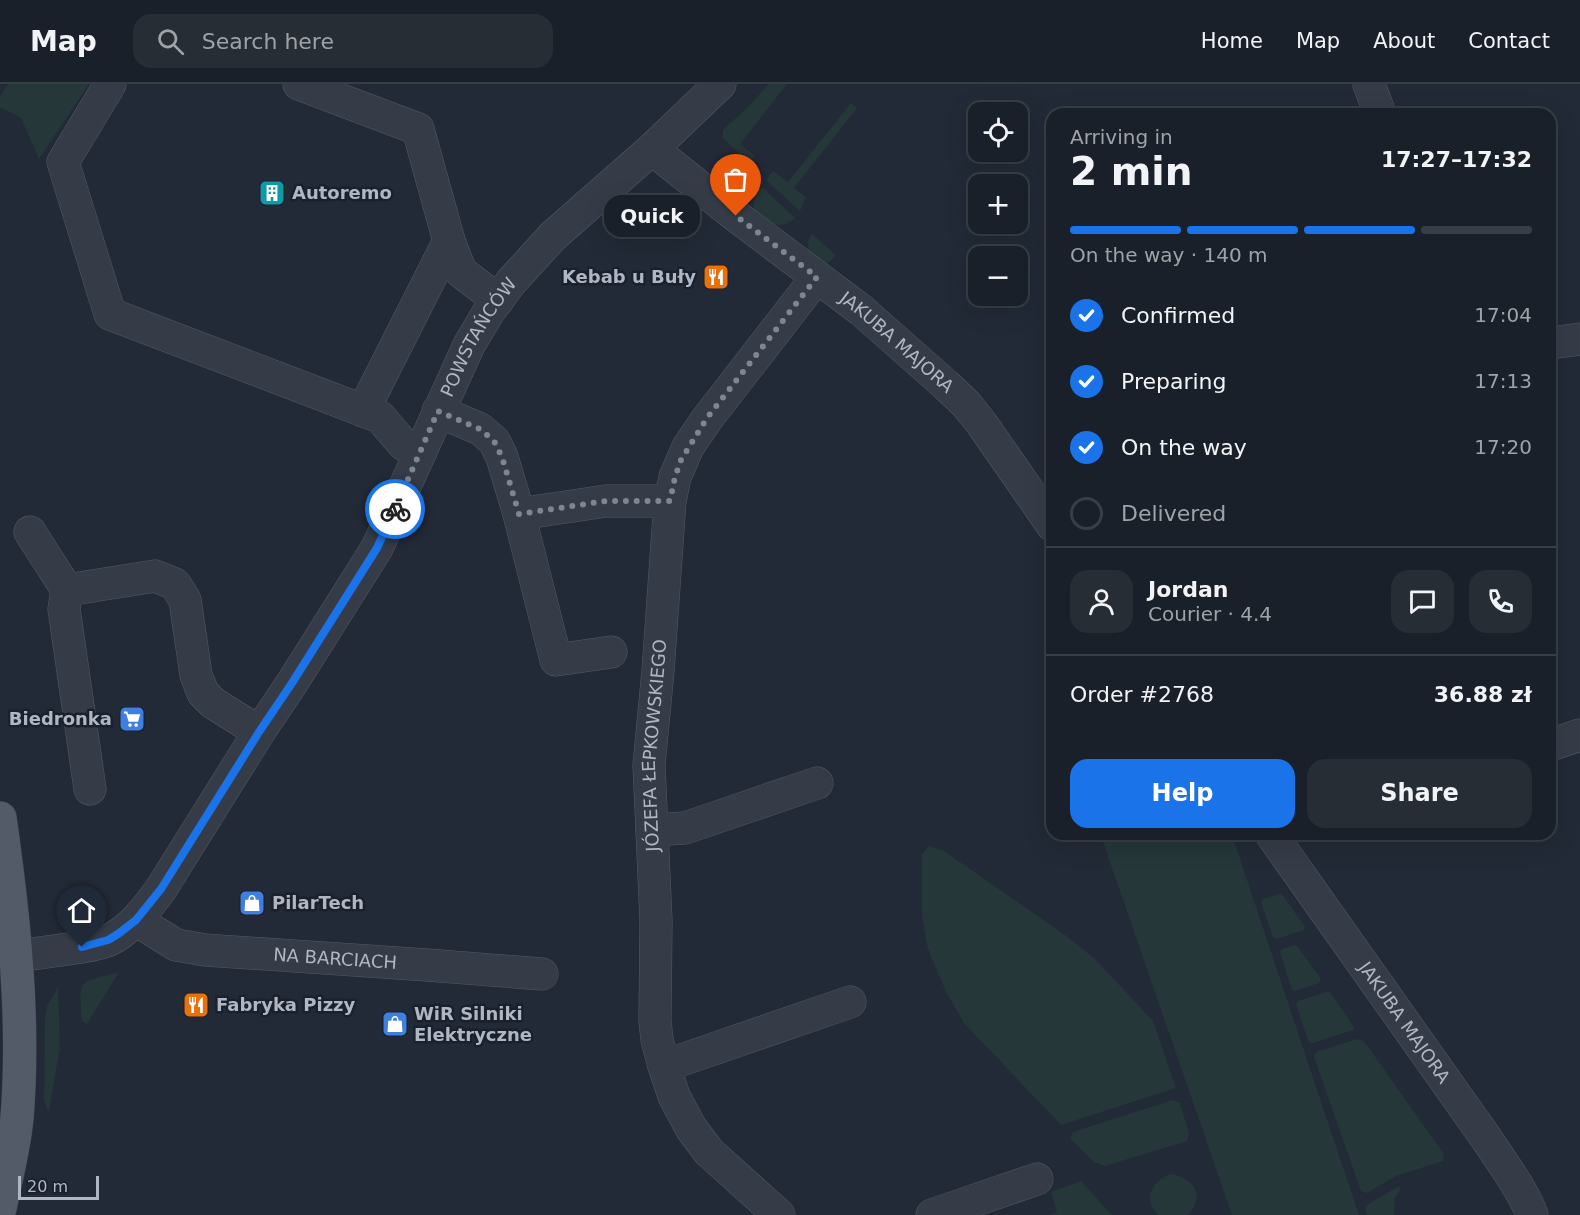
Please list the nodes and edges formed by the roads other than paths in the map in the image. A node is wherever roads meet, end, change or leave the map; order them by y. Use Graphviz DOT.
graph roads {
  1 [pos="110,84"];
  2 [pos="299,84"];
  3 [pos="720,84"];
  4 [pos="1369,84"];
  5 [pos="1378,108"];
  6 [pos="652,149"];
  7 [pos="448,241"];
  8 [pos="817,277"];
  9 [pos="498,300"];
  10 [pos="1580,339"];
  11 [pos="1556,342"];
  12 [pos="363,411"];
  13 [pos="438,411"];
  14 [pos="421,451"];
  15 [pos="670,501"];
  16 [pos="519,514"];
  17 [pos="1046,516"];
  18 [pos="30,532"];
  19 [pos="68,590"];
  20 [pos="611,652"];
  21 [pos="259,732"];
  22 [pos="1580,735"];
  23 [pos="1556,744"];
  24 [pos="817,783"];
  25 [pos="90,789"];
  26 [pos="0,818"];
  27 [pos="652,830"];
  28 [pos="1276,840"];
  29 [pos="136,920"];
  30 [pos="8,957"];
  31 [pos="542,975"];
  32 [pos="850,1002"];
  33 [pos="664,1066"];
  34 [pos="1037,1179"];
  35 [pos="0,1208"];
  36 [pos="779,1215"];
  37 [pos="932,1215"];
  38 [pos="1532,1215"];
  1 -- 12 [label="street"];
  2 -- 7 [label="street"];
  3 -- 6 [label="street, POWSTAŃCÓW"];
  4 -- 5 [label="street"];
  6 -- 8 [label="street, JAKUBA MAJORA"];
  6 -- 9 [label="street, POWSTAŃCÓW"];
  7 -- 9 [label="street"];
  7 -- 12 [label="street"];
  8 -- 15 [label="street, JÓZEFA ŁEPKOWSKIEGO"];
  8 -- 17 [label="street, JAKUBA MAJORA"];
  9 -- 13 [label="street, POWSTAŃCÓW"];
  10 -- 11 [label="street"];
  12 -- 14 [label="street"];
  13 -- 14 [label="street, POWSTAŃCÓW"];
  13 -- 16 [label="street"];
  14 -- 21 [label="street, POWSTAŃCÓW"];
  15 -- 16 [label="street"];
  15 -- 27 [label="street, JÓZEFA ŁEPKOWSKIEGO"];
  16 -- 20 [label="street"];
  18 -- 19 [label="street"];
  19 -- 21 [label="street"];
  19 -- 25 [label="street"];
  21 -- 29 [label="street, POWSTAŃCÓW"];
  22 -- 23 [label="street"];
  24 -- 27 [label="street"];
  26 -- 30 [label="main road"];
  27 -- 33 [label="street, JÓZEFA ŁEPKOWSKIEGO"];
  28 -- 38 [label="street, JAKUBA MAJORA"];
  29 -- 30 [label="street, POWSTAŃCÓW"];
  29 -- 31 [label="street, NA BARCIACH"];
  30 -- 35 [label="main road"];
  32 -- 33 [label="street"];
  33 -- 36 [label="street, JÓZEFA ŁEPKOWSKIEGO"];
  34 -- 37 [label="street"];
}
